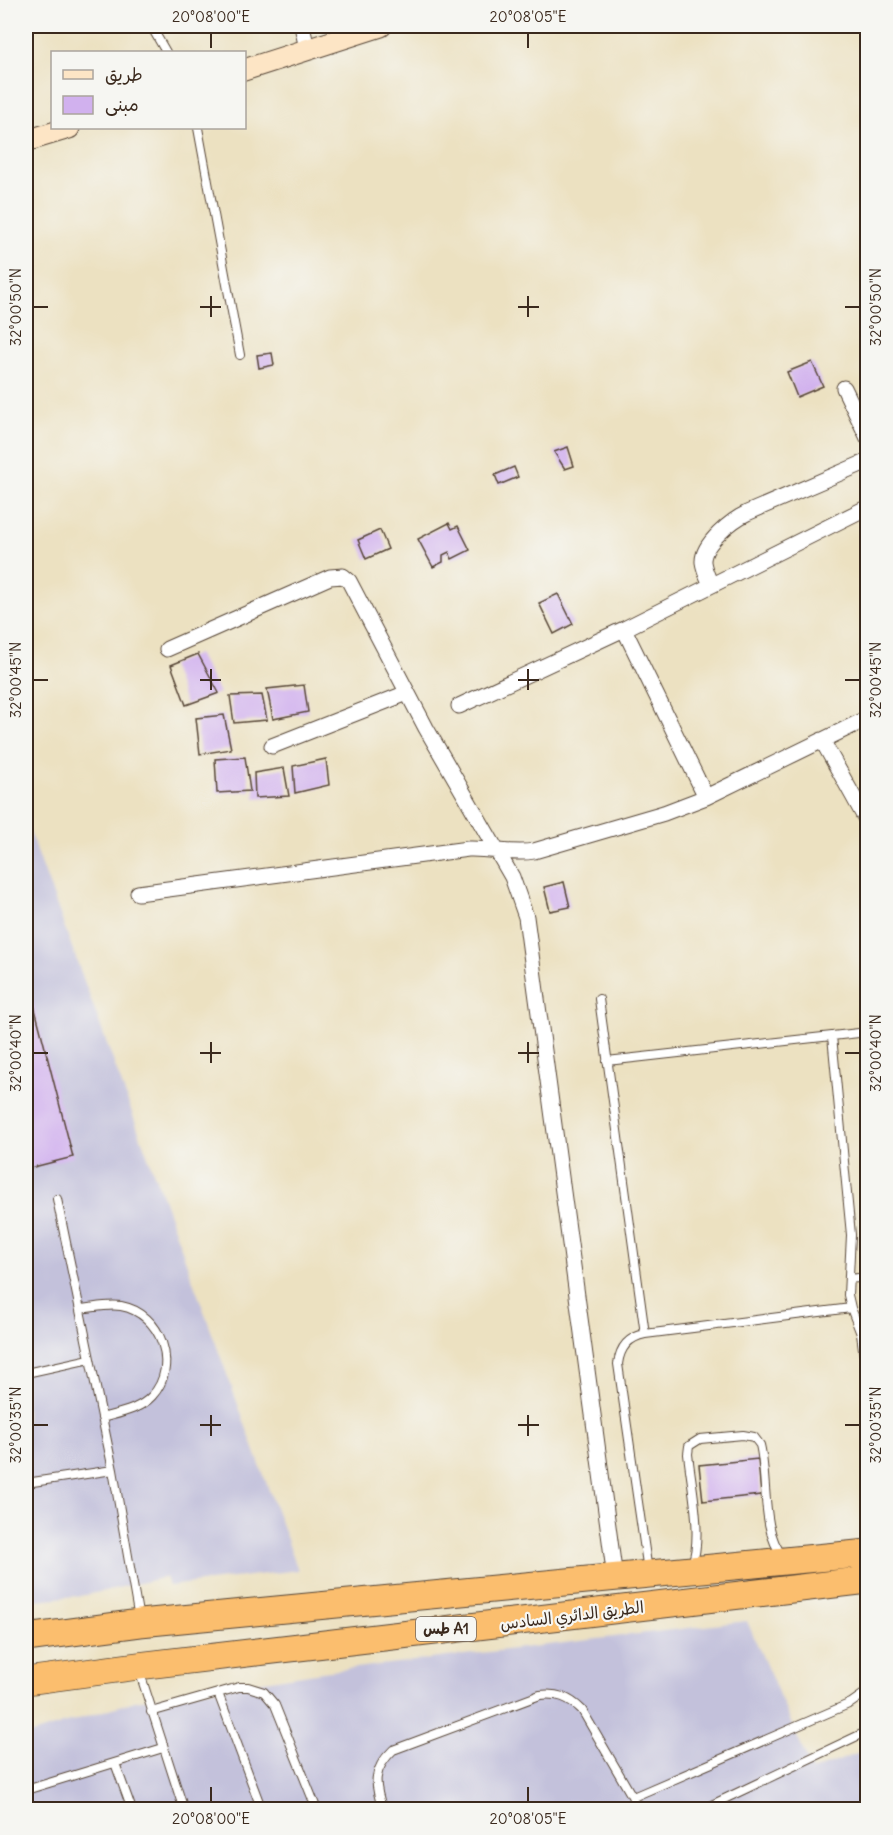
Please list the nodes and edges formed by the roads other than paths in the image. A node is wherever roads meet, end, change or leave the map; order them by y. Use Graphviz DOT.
graph roads {
  1 [pos="152,26"];
  2 [pos="302,26"];
  3 [pos="381,26"];
  4 [pos="307,49"];
  5 [pos="165,51"];
  6 [pos="246,69"];
  7 [pos="66,129"];
  8 [pos="198,129"];
  9 [pos="26,141"];
  10 [pos="240,356"];
  11 [pos="844,388"];
  12 [pos="867,438"];
  13 [pos="867,461"];
  14 [pos="867,507"];
  15 [pos="711,585"];
  16 [pos="624,629"];
  17 [pos="167,649"];
  18 [pos="407,693"];
  19 [pos="459,706"];
  20 [pos="867,718"];
  21 [pos="822,740"];
  22 [pos="272,746"];
  23 [pos="706,797"];
  24 [pos="867,823"];
  25 [pos="497,850"];
  26 [pos="138,893"];
  27 [pos="599,999"];
  28 [pos="867,1032"];
  29 [pos="832,1036"];
  30 [pos="607,1061"];
  31 [pos="57,1199"];
  32 [pos="867,1276"];
  33 [pos="849,1279"];
  34 [pos="851,1308"];
  35 [pos="80,1310"];
  36 [pos="645,1334"];
  37 [pos="90,1359"];
  38 [pos="26,1373"];
  39 [pos="867,1386"];
  40 [pos="102,1418"];
  41 [pos="113,1470"];
  42 [pos="26,1483"];
  43 [pos="789,1561"];
  44 [pos="866,1566"];
  45 [pos="687,1571"];
  46 [pos="649,1575"];
  47 [pos="615,1578"];
  48 [pos="140,1623"];
  49 [pos="26,1638"];
  50 [pos="138,1666"];
  51 [pos="26,1681"];
  52 [pos="867,1690"];
  53 [pos="218,1693"];
  54 [pos="152,1712"];
  55 [pos="867,1731"];
  56 [pos="163,1748"];
  57 [pos="115,1763"];
  58 [pos="26,1790"];
  59 [pos="633,1797"];
  60 [pos="132,1809"];
  61 [pos="184,1809"];
  62 [pos="262,1809"];
  63 [pos="317,1809"];
  64 [pos="383,1809"];
  65 [pos="640,1809"];
  66 [pos="701,1809"];
  1 -- 5 [label="lane"];
  2 -- 4 [label="street"];
  3 -- 4 [label="street"];
  4 -- 6 [label="street"];
  7 -- 9 [label="street"];
  8 -- 10 [label="lane"];
  11 -- 12 [label="street"];
  13 -- 15 [label="street"];
  14 -- 15 [label="street"];
  15 -- 16 [label="street"];
  16 -- 19 [label="street"];
  16 -- 23 [label="street"];
  17 -- 18 [label="street"];
  18 -- 22 [label="street"];
  18 -- 25 [label="street"];
  20 -- 21 [label="street"];
  21 -- 23 [label="street"];
  21 -- 24 [label="street"];
  23 -- 25 [label="street"];
  25 -- 26 [label="street"];
  25 -- 47 [label="street"];
  27 -- 30 [label="lane"];
  28 -- 29 [label="lane"];
  29 -- 30 [label="lane"];
  29 -- 33 [label="lane"];
  30 -- 36 [label="lane"];
  31 -- 35 [label="lane"];
  32 -- 33 [label="lane"];
  33 -- 34 [label="lane"];
  34 -- 36 [label="lane"];
  34 -- 39 [label="lane"];
  35 -- 37 [label="lane"];
  35 -- 40 [label="lane"];
  36 -- 46 [label="lane"];
  37 -- 38 [label="lane"];
  37 -- 40 [label="lane"];
  40 -- 41 [label="lane"];
  41 -- 42 [label="lane"];
  41 -- 48 [label="lane"];
  43 -- 44 [label="highway, الطريق الدائري السادس / طس A1"];
  43 -- 45 [label="highway, الطريق الدائري السادس / طس A1"];
  43 -- 45 [label="lane"];
  44 -- 50 [label="highway, الطريق الدائري السادس / طس A1"];
  45 -- 46 [label="highway, الطريق الدائري السادس / طس A1"];
  46 -- 47 [label="highway, الطريق الدائري السادس / طس A1"];
  47 -- 48 [label="highway, الطريق الدائري السادس / طس A1"];
  48 -- 49 [label="highway, الطريق الدائري السادس / طس A1"];
  50 -- 51 [label="highway, الطريق الدائري السادس / طس A1"];
  50 -- 54 [label="lane"];
  52 -- 59 [label="lane"];
  53 -- 54 [label="lane"];
  53 -- 62 [label="lane"];
  53 -- 63 [label="lane"];
  54 -- 56 [label="lane"];
  55 -- 66 [label="lane"];
  56 -- 57 [label="lane"];
  56 -- 61 [label="lane"];
  57 -- 58 [label="lane"];
  57 -- 60 [label="lane"];
  59 -- 64 [label="lane"];
  59 -- 65 [label="lane"];
}
